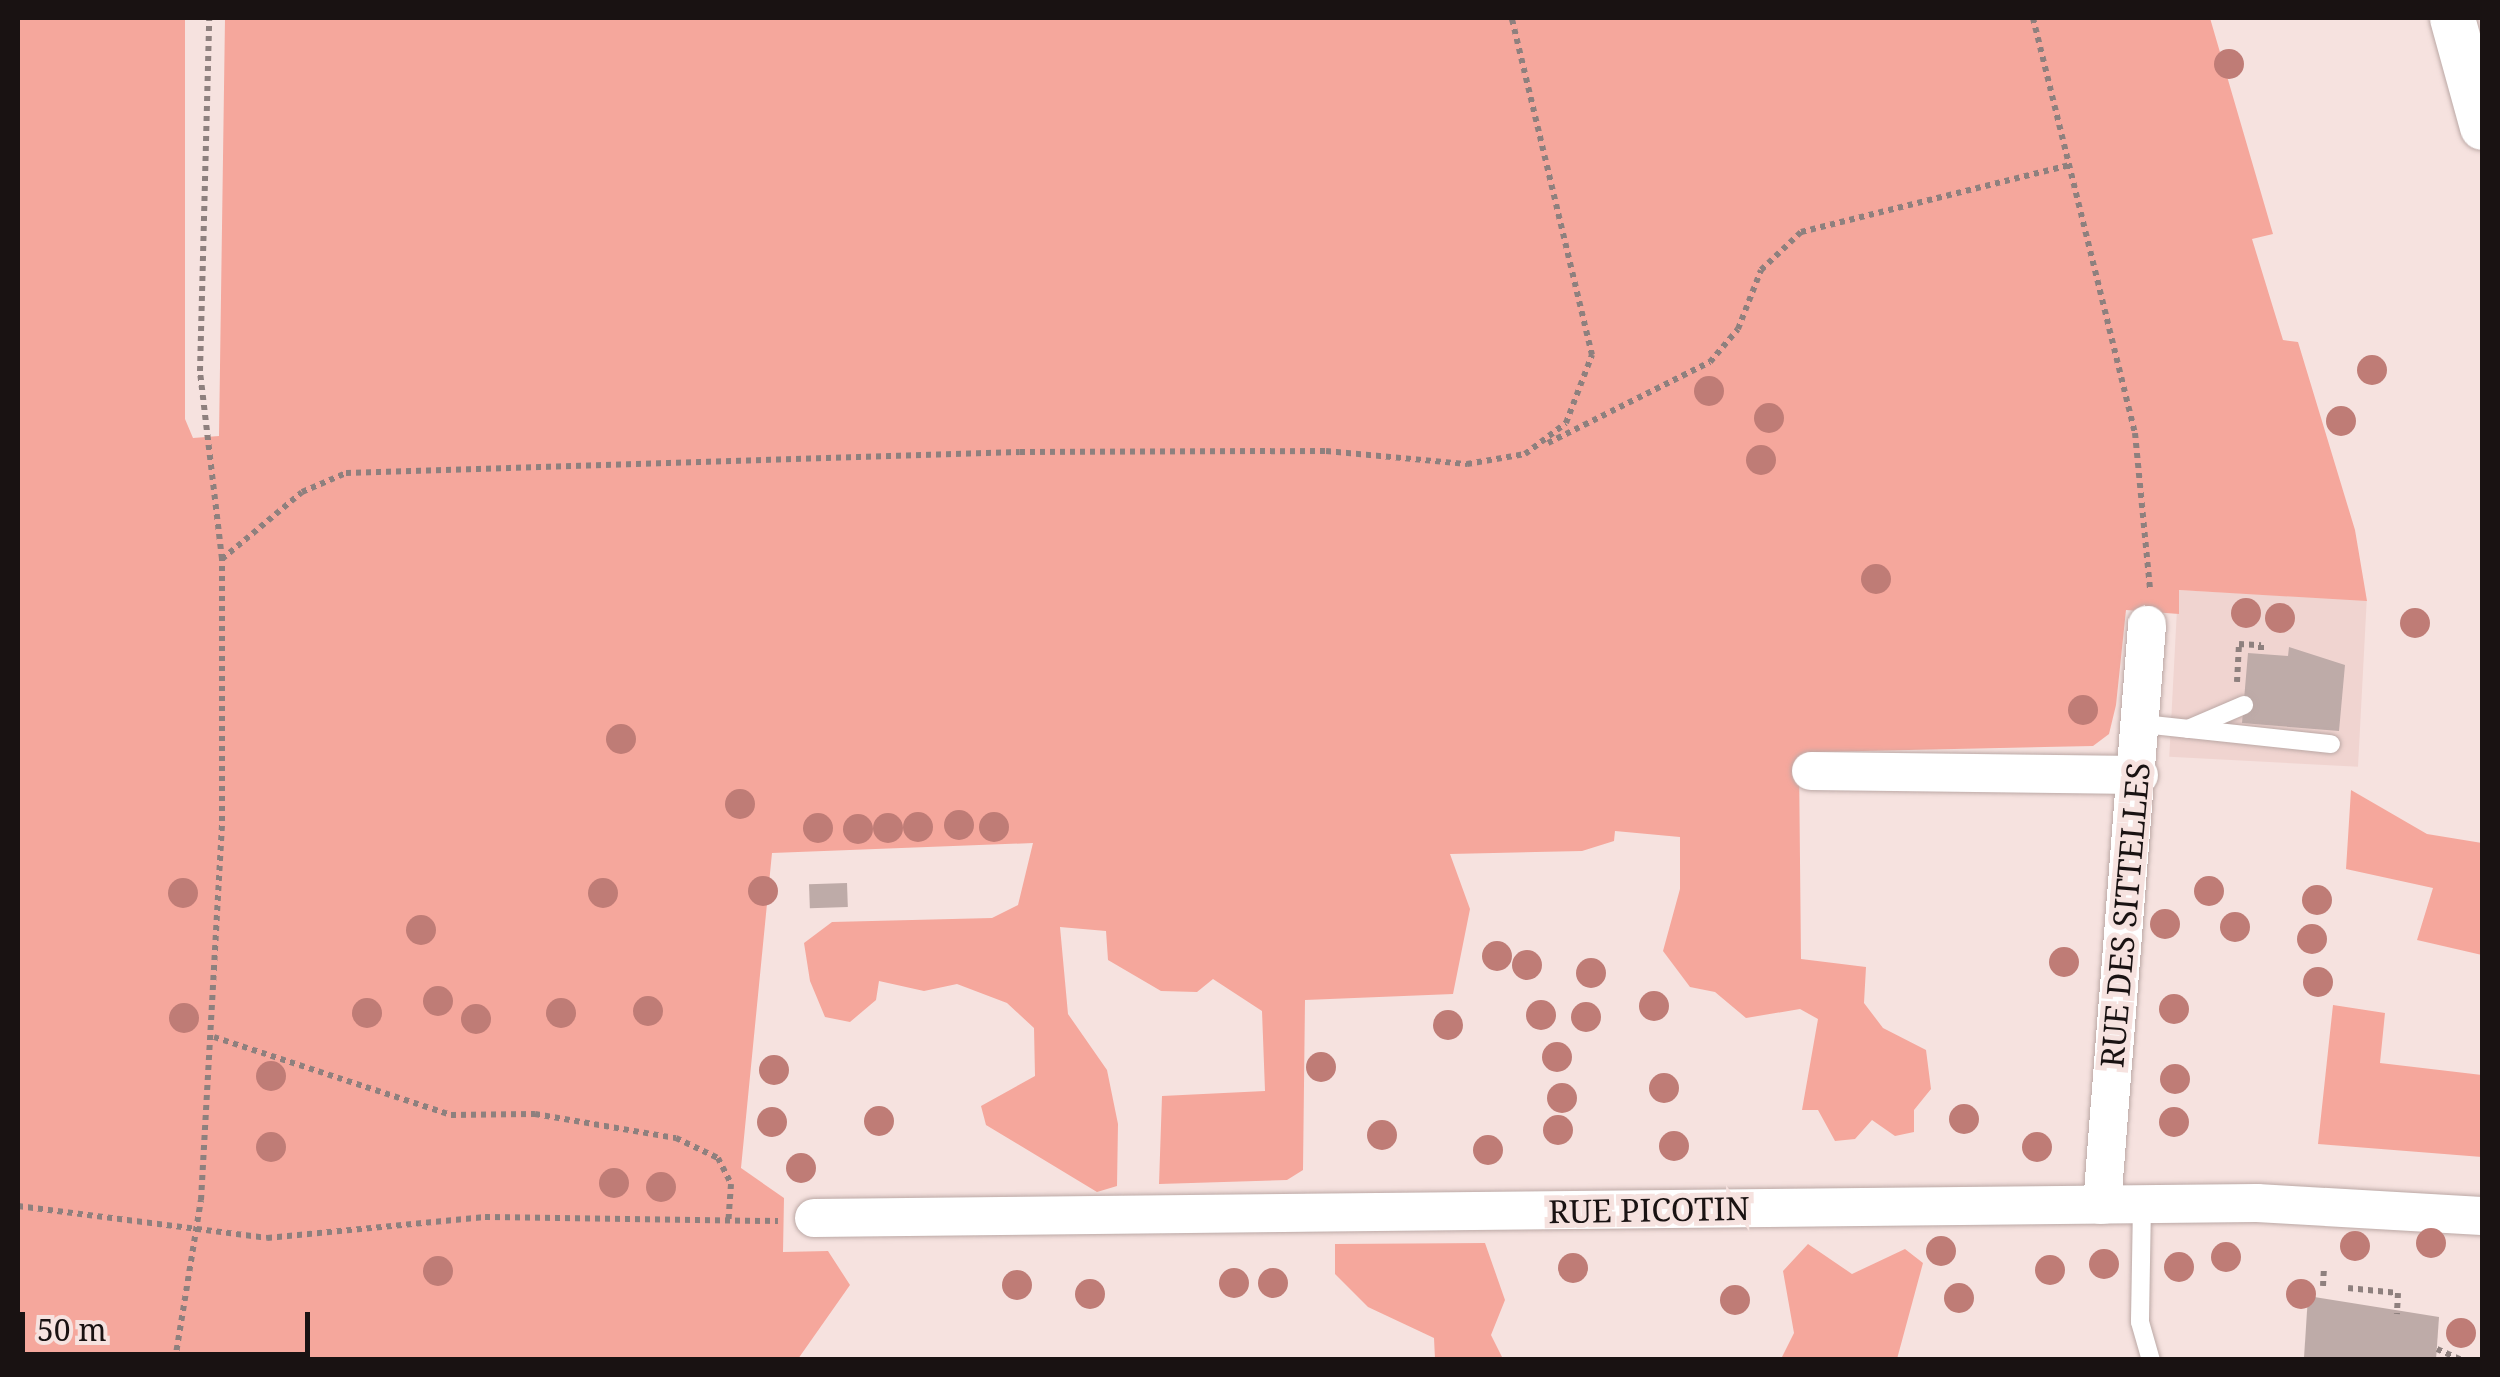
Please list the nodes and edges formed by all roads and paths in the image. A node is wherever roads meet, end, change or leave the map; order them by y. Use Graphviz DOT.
graph roads {
  1 [pos="210,18"];
  2 [pos="1512,18"];
  3 [pos="2034,18"];
  4 [pos="2452,18"];
  5 [pos="2482,128"];
  6 [pos="2070,165"];
  7 [pos="1542,446"];
  8 [pos="222,558"];
  9 [pos="2147,626"];
  10 [pos="2261,654"];
  11 [pos="2244,706"];
  12 [pos="2215,711"];
  13 [pos="2142,724"];
  14 [pos="2188,729"];
  15 [pos="2331,744"];
  16 [pos="1811,770"];
  17 [pos="2139,776"];
  18 [pos="214,1038"];
  19 [pos="2102,1205"];
  20 [pos="2142,1205"];
  21 [pos="18,1206"];
  22 [pos="2482,1216"];
  23 [pos="814,1218"];
  24 [pos="728,1223"];
  25 [pos="197,1230"];
  26 [pos="2324,1268"];
  27 [pos="2323,1286"];
  28 [pos="2348,1288"];
  29 [pos="2397,1314"];
  30 [pos="2437,1349"];
  31 [pos="174,1360"];
  32 [pos="2152,1360"];
  33 [pos="2462,1360"];
  1 -- 8 [label="path"];
  2 -- 7 [label="path"];
  3 -- 6 [label="path"];
  4 -- 5 [label="street"];
  6 -- 7 [label="path"];
  6 -- 9 [label="path"];
  7 -- 8 [label="path"];
  8 -- 18 [label="path"];
  9 -- 13 [label="street, RUE DES SITTELLES"];
  10 -- 12 [label="path"];
  11 -- 12 [label="lane"];
  12 -- 14 [label="lane"];
  13 -- 14 [label="lane"];
  13 -- 17 [label="street, RUE DES SITTELLES"];
  14 -- 15 [label="lane"];
  16 -- 17 [label="street"];
  17 -- 19 [label="street, RUE DES SITTELLES"];
  18 -- 24 [label="path"];
  18 -- 25 [label="path"];
  19 -- 20 [label="street, RUE PICOTIN"];
  19 -- 23 [label="street, RUE PICOTIN"];
  20 -- 22 [label="street, RUE PICOTIN"];
  20 -- 32 [label="lane"];
  21 -- 25 [label="path"];
  23 -- 24 [label="path"];
  24 -- 25 [label="path"];
  25 -- 31 [label="path"];
  26 -- 27 [label="path"];
  28 -- 29 [label="path"];
  30 -- 33 [label="path"];
}
